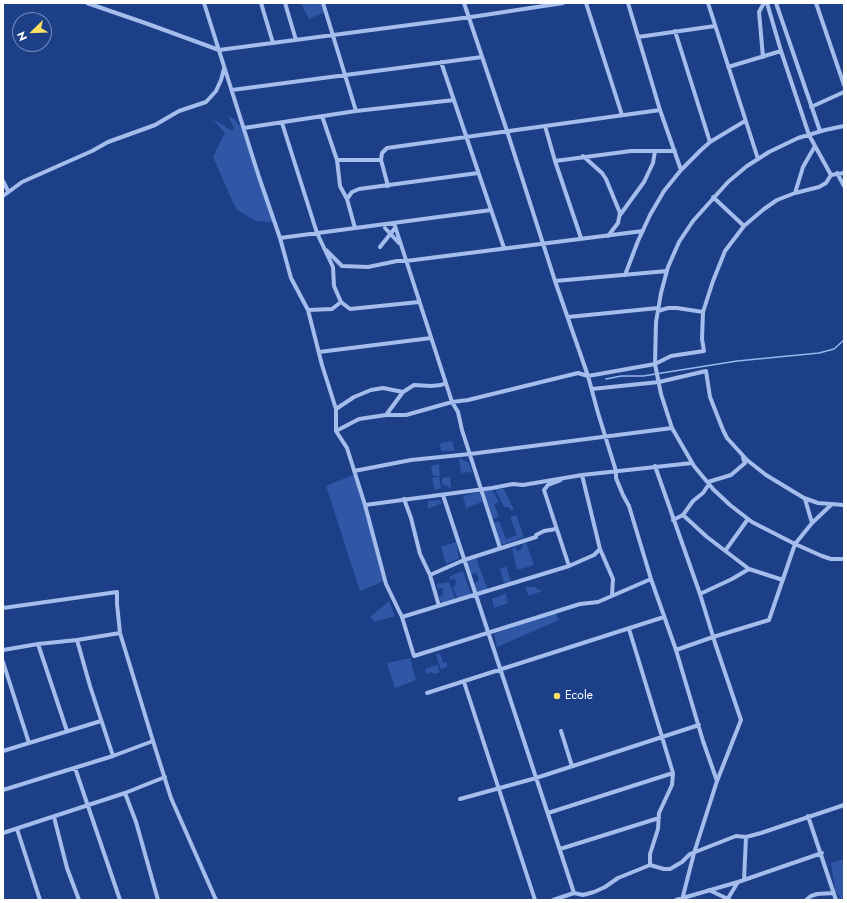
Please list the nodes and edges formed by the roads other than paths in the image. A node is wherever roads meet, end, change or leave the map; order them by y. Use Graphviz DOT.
graph roads {
  1 [pos="87,3"];
  2 [pos="201,3"];
  3 [pos="204,3"];
  4 [pos="261,3"];
  5 [pos="285,3"];
  6 [pos="323,3"];
  7 [pos="464,3"];
  8 [pos="563,3"];
  9 [pos="586,3"];
  10 [pos="628,3"];
  11 [pos="708,3"];
  12 [pos="766,3"];
  13 [pos="776,3"];
  14 [pos="816,3"];
  15 [pos="469,17"];
  16 [pos="210,21"];
  17 [pos="715,26"];
  18 [pos="675,32"];
  19 [pos="333,35"];
  20 [pos="638,37"];
  21 [pos="296,40"];
  22 [pos="273,43"];
  23 [pos="219,50"];
  24 [pos="781,51"];
  25 [pos="482,57"];
  26 [pos="763,57"];
  27 [pos="441,62"];
  28 [pos="224,67"];
  29 [pos="728,68"];
  30 [pos="346,76"];
  31 [pos="844,85"];
  32 [pos="232,90"];
  33 [pos="844,92"];
  34 [pos="454,100"];
  35 [pos="811,107"];
  36 [pos="660,110"];
  37 [pos="356,111"];
  38 [pos="622,115"];
  39 [pos="322,116"];
  40 [pos="745,121"];
  41 [pos="282,122"];
  42 [pos="545,126"];
  43 [pos="844,126"];
  44 [pos="244,128"];
  45 [pos="507,131"];
  46 [pos="820,131"];
  47 [pos="809,135"];
  48 [pos="466,136"];
  49 [pos="710,142"];
  50 [pos="815,146"];
  51 [pos="655,151"];
  52 [pos="675,152"];
  53 [pos="583,156"];
  54 [pos="758,159"];
  55 [pos="337,160"];
  56 [pos="381,160"];
  57 [pos="555,161"];
  58 [pos="681,170"];
  59 [pos="844,172"];
  60 [pos="478,173"];
  61 [pos="837,173"];
  62 [pos="831,175"];
  63 [pos="3,181"];
  64 [pos="388,186"];
  65 [pos="844,186"];
  66 [pos="8,192"];
  67 [pos="795,193"];
  68 [pos="3,196"];
  69 [pos="713,197"];
  70 [pos="347,199"];
  71 [pos="491,210"];
  72 [pos="620,215"];
  73 [pos="395,225"];
  74 [pos="744,226"];
  75 [pos="355,228"];
  76 [pos="385,228"];
  77 [pos="643,230"];
  78 [pos="317,233"];
  79 [pos="391,234"];
  80 [pos="608,236"];
  81 [pos="280,238"];
  82 [pos="581,238"];
  83 [pos="401,244"];
  84 [pos="542,244"];
  85 [pos="380,247"];
  86 [pos="504,248"];
  87 [pos="326,250"];
  88 [pos="406,261"];
  89 [pos="667,271"];
  90 [pos="625,274"];
  91 [pos="555,281"];
  92 [pos="341,302"];
  93 [pos="419,302"];
  94 [pos="658,309"];
  95 [pos="308,310"];
  96 [pos="703,312"];
  97 [pos="568,317"];
  98 [pos="431,338"];
  99 [pos="319,352"];
  100 [pos="655,364"];
  101 [pos="588,376"];
  102 [pos="446,382"];
  103 [pos="659,382"];
  104 [pos="592,389"];
  105 [pos="403,392"];
  106 [pos="452,402"];
  107 [pos="336,408"];
  108 [pos="386,415"];
  109 [pos="672,428"];
  110 [pos="336,431"];
  111 [pos="606,436"];
  112 [pos="470,454"];
  113 [pos="742,455"];
  114 [pos="692,463"];
  115 [pos="655,466"];
  116 [pos="354,471"];
  117 [pos="616,471"];
  118 [pos="582,475"];
  119 [pos="567,478"];
  120 [pos="708,483"];
  121 [pos="481,490"];
  122 [pos="443,495"];
  123 [pos="404,499"];
  124 [pos="805,499"];
  125 [pos="832,504"];
  126 [pos="365,505"];
  127 [pos="844,505"];
  128 [pos="683,516"];
  129 [pos="748,519"];
  130 [pos="673,520"];
  131 [pos="812,523"];
  132 [pos="556,529"];
  133 [pos="795,544"];
  134 [pos="500,548"];
  135 [pos="600,549"];
  136 [pos="725,551"];
  137 [pos="844,559"];
  138 [pos="464,560"];
  139 [pos="569,566"];
  140 [pos="749,569"];
  141 [pos="430,576"];
  142 [pos="651,579"];
  143 [pos="783,580"];
  144 [pos="700,594"];
  145 [pos="612,595"];
  146 [pos="476,596"];
  147 [pos="439,606"];
  148 [pos="3,608"];
  149 [pos="402,617"];
  150 [pos="664,617"];
  151 [pos="629,629"];
  152 [pos="488,632"];
  153 [pos="120,633"];
  154 [pos="713,637"];
  155 [pos="77,640"];
  156 [pos="38,644"];
  157 [pos="3,650"];
  158 [pos="676,650"];
  159 [pos="3,662"];
  160 [pos="500,670"];
  161 [pos="464,682"];
  162 [pos="427,693"];
  163 [pos="101,721"];
  164 [pos="699,725"];
  165 [pos="67,731"];
  166 [pos="561,731"];
  167 [pos="663,737"];
  168 [pos="153,741"];
  169 [pos="29,743"];
  170 [pos="3,751"];
  171 [pos="113,756"];
  172 [pos="572,766"];
  173 [pos="75,768"];
  174 [pos="673,772"];
  175 [pos="164,778"];
  176 [pos="536,778"];
  177 [pos="717,781"];
  178 [pos="499,788"];
  179 [pos="3,790"];
  180 [pos="125,793"];
  181 [pos="460,799"];
  182 [pos="88,805"];
  183 [pos="844,805"];
  184 [pos="548,813"];
  185 [pos="808,816"];
  186 [pos="54,817"];
  187 [pos="659,818"];
  188 [pos="17,829"];
  189 [pos="3,833"];
  190 [pos="746,837"];
  191 [pos="560,849"];
  192 [pos="694,853"];
  193 [pos="822,853"];
  194 [pos="650,864"];
  195 [pos="744,880"];
  196 [pos="738,882"];
  197 [pos="709,890"];
  198 [pos="574,893"];
  199 [pos="834,893"];
  200 [pos="683,899"];
  201 [pos="728,899"];
  202 [pos="40,900"];
  203 [pos="79,900"];
  204 [pos="120,900"];
  205 [pos="158,900"];
  206 [pos="216,900"];
  207 [pos="535,900"];
  208 [pos="552,900"];
  209 [pos="676,900"];
  210 [pos="806,900"];
  211 [pos="836,900"];
  1 -- 23 [label="street"];
  2 -- 16 [label="street"];
  3 -- 16 [label="street"];
  4 -- 22 [label="street"];
  5 -- 21 [label="street"];
  6 -- 19 [label="street"];
  7 -- 15 [label="street"];
  8 -- 15 [label="street"];
  9 -- 38 [label="street"];
  10 -- 20 [label="street"];
  11 -- 17 [label="street"];
  12 -- 24 [label="street"];
  12 -- 26 [label="street"];
  13 -- 35 [label="street"];
  14 -- 31 [label="street"];
  15 -- 19 [label="street"];
  15 -- 25 [label="street"];
  16 -- 23 [label="street"];
  17 -- 18 [label="street"];
  17 -- 29 [label="street"];
  18 -- 20 [label="street"];
  18 -- 49 [label="street"];
  19 -- 21 [label="street"];
  19 -- 30 [label="street"];
  20 -- 36 [label="street"];
  21 -- 22 [label="street"];
  22 -- 23 [label="street"];
  23 -- 28 [label="street"];
  24 -- 26 [label="street"];
  24 -- 47 [label="street"];
  25 -- 27 [label="street"];
  25 -- 45 [label="street"];
  26 -- 29 [label="street"];
  27 -- 30 [label="street"];
  27 -- 34 [label="street"];
  28 -- 32 [label="street"];
  28 -- 66 [label="street"];
  29 -- 40 [label="street"];
  30 -- 32 [label="street"];
  30 -- 37 [label="street"];
  32 -- 44 [label="street"];
  33 -- 35 [label="street"];
  34 -- 37 [label="street"];
  34 -- 48 [label="street"];
  35 -- 46 [label="street"];
  36 -- 38 [label="street"];
  36 -- 52 [label="street"];
  37 -- 39 [label="street"];
  38 -- 42 [label="street"];
  39 -- 41 [label="street"];
  39 -- 55 [label="street"];
  40 -- 49 [label="street"];
  40 -- 54 [label="street"];
  41 -- 44 [label="street"];
  41 -- 78 [label="street"];
  42 -- 45 [label="street"];
  42 -- 57 [label="street"];
  43 -- 46 [label="street"];
  44 -- 81 [label="street"];
  45 -- 48 [label="street"];
  45 -- 84 [label="street"];
  46 -- 47 [label="street"];
  47 -- 50 [label="street"];
  47 -- 54 [label="street"];
  48 -- 56 [label="street"];
  48 -- 60 [label="street"];
  49 -- 58 [label="street"];
  50 -- 62 [label="street"];
  50 -- 67 [label="street"];
  51 -- 52 [label="street"];
  51 -- 53 [label="street"];
  51 -- 72 [label="street"];
  52 -- 58 [label="street"];
  53 -- 57 [label="street"];
  53 -- 72 [label="street"];
  54 -- 69 [label="street"];
  55 -- 56 [label="street"];
  55 -- 70 [label="street"];
  56 -- 64 [label="street"];
  57 -- 82 [label="street"];
  58 -- 77 [label="street"];
  59 -- 61 [label="street"];
  60 -- 64 [label="street"];
  60 -- 71 [label="street"];
  61 -- 62 [label="street"];
  61 -- 65 [label="street"];
  62 -- 67 [label="street"];
  63 -- 66 [label="street"];
  64 -- 70 [label="street"];
  66 -- 68 [label="street"];
  67 -- 74 [label="street"];
  69 -- 74 [label="street"];
  69 -- 89 [label="street"];
  70 -- 75 [label="street"];
  71 -- 73 [label="street"];
  71 -- 86 [label="street"];
  72 -- 80 [label="street"];
  73 -- 75 [label="street"];
  73 -- 79 [label="street"];
  73 -- 83 [label="street"];
  74 -- 96 [label="street"];
  75 -- 78 [label="street"];
  76 -- 79 [label="street"];
  77 -- 80 [label="street"];
  77 -- 90 [label="street"];
  78 -- 81 [label="street"];
  78 -- 87 [label="street"];
  79 -- 83 [label="street"];
  79 -- 85 [label="street"];
  80 -- 82 [label="street"];
  81 -- 95 [label="street"];
  82 -- 84 [label="street"];
  83 -- 88 [label="street"];
  84 -- 86 [label="street"];
  84 -- 91 [label="street"];
  86 -- 88 [label="street"];
  87 -- 88 [label="street"];
  87 -- 92 [label="street"];
  88 -- 93 [label="street"];
  89 -- 90 [label="street"];
  89 -- 94 [label="street"];
  90 -- 91 [label="street"];
  91 -- 97 [label="street"];
  92 -- 93 [label="street"];
  92 -- 95 [label="street"];
  93 -- 98 [label="street"];
  94 -- 96 [label="street"];
  94 -- 97 [label="street"];
  94 -- 100 [label="street"];
  95 -- 99 [label="street"];
  96 -- 100 [label="street"];
  97 -- 101 [label="street"];
  98 -- 99 [label="street"];
  98 -- 102 [label="street"];
  99 -- 107 [label="street"];
  100 -- 101 [label="street"];
  100 -- 103 [label="street"];
  101 -- 104 [label="street"];
  101 -- 106 [label="street"];
  102 -- 105 [label="street"];
  102 -- 106 [label="street"];
  103 -- 104 [label="street"];
  103 -- 109 [label="street"];
  103 -- 113 [label="street"];
  104 -- 111 [label="street"];
  105 -- 107 [label="street"];
  105 -- 108 [label="street"];
  106 -- 108 [label="street"];
  106 -- 112 [label="street"];
  107 -- 110 [label="street"];
  108 -- 110 [label="street"];
  109 -- 111 [label="street"];
  109 -- 114 [label="street"];
  110 -- 116 [label="street"];
  111 -- 112 [label="street"];
  111 -- 117 [label="street"];
  112 -- 116 [label="street"];
  112 -- 121 [label="street"];
  113 -- 120 [label="street"];
  113 -- 124 [label="street"];
  114 -- 115 [label="street"];
  114 -- 120 [label="street"];
  115 -- 117 [label="street"];
  115 -- 130 [label="street"];
  116 -- 126 [label="street"];
  117 -- 118 [label="street"];
  117 -- 142 [label="street"];
  118 -- 119 [label="street"];
  118 -- 135 [label="street"];
  119 -- 121 [label="street"];
  119 -- 132 [label="street"];
  120 -- 128 [label="street"];
  120 -- 129 [label="street"];
  121 -- 122 [label="street"];
  121 -- 134 [label="street"];
  122 -- 123 [label="street"];
  122 -- 138 [label="street"];
  123 -- 126 [label="street"];
  123 -- 141 [label="street"];
  124 -- 125 [label="street"];
  124 -- 131 [label="street"];
  125 -- 127 [label="street"];
  125 -- 131 [label="street"];
  126 -- 149 [label="street"];
  128 -- 130 [label="street"];
  128 -- 136 [label="street"];
  129 -- 133 [label="street"];
  129 -- 136 [label="street"];
  130 -- 144 [label="street"];
  131 -- 133 [label="street"];
  132 -- 134 [label="street"];
  132 -- 139 [label="street"];
  133 -- 137 [label="street"];
  133 -- 143 [label="street"];
  134 -- 138 [label="street"];
  135 -- 139 [label="street"];
  135 -- 145 [label="street"];
  136 -- 140 [label="street"];
  138 -- 141 [label="street"];
  138 -- 146 [label="street"];
  139 -- 146 [label="street"];
  140 -- 143 [label="street"];
  140 -- 144 [label="street"];
  141 -- 147 [label="street"];
  142 -- 145 [label="street"];
  142 -- 150 [label="street"];
  143 -- 154 [label="street"];
  144 -- 154 [label="street"];
  145 -- 152 [label="street"];
  146 -- 147 [label="street"];
  146 -- 152 [label="street"];
  147 -- 149 [label="street"];
  148 -- 153 [label="street"];
  149 -- 152 [label="street"];
  150 -- 151 [label="street"];
  150 -- 158 [label="street"];
  151 -- 160 [label="street"];
  151 -- 167 [label="street"];
  152 -- 160 [label="street"];
  153 -- 155 [label="street"];
  153 -- 168 [label="street"];
  154 -- 158 [label="street"];
  154 -- 177 [label="street"];
  155 -- 156 [label="street"];
  155 -- 163 [label="street"];
  156 -- 157 [label="street"];
  156 -- 165 [label="street"];
  158 -- 164 [label="street"];
  159 -- 169 [label="street"];
  160 -- 161 [label="street"];
  160 -- 176 [label="street"];
  161 -- 162 [label="street"];
  161 -- 178 [label="street"];
  163 -- 165 [label="street"];
  163 -- 171 [label="street"];
  164 -- 167 [label="street"];
  164 -- 177 [label="street"];
  165 -- 169 [label="street"];
  166 -- 172 [label="street"];
  167 -- 172 [label="street"];
  167 -- 174 [label="street"];
  168 -- 171 [label="street"];
  168 -- 175 [label="street"];
  169 -- 170 [label="street"];
  171 -- 173 [label="street"];
  172 -- 176 [label="street"];
  173 -- 179 [label="street"];
  173 -- 182 [label="street"];
  174 -- 184 [label="street"];
  174 -- 187 [label="street"];
  175 -- 180 [label="street"];
  175 -- 206 [label="street"];
  176 -- 178 [label="street"];
  176 -- 184 [label="street"];
  177 -- 192 [label="street"];
  178 -- 181 [label="street"];
  178 -- 207 [label="street"];
  180 -- 182 [label="street"];
  180 -- 205 [label="street"];
  182 -- 186 [label="street"];
  182 -- 204 [label="street"];
  183 -- 185 [label="street"];
  184 -- 191 [label="street"];
  185 -- 190 [label="street"];
  185 -- 193 [label="street"];
  186 -- 188 [label="street"];
  186 -- 203 [label="street"];
  187 -- 191 [label="street"];
  187 -- 194 [label="street"];
  188 -- 189 [label="street"];
  188 -- 202 [label="street"];
  190 -- 192 [label="street"];
  190 -- 195 [label="street"];
  191 -- 198 [label="street"];
  192 -- 194 [label="street"];
  192 -- 200 [label="street"];
  193 -- 195 [label="street"];
  193 -- 199 [label="street"];
  194 -- 198 [label="street"];
  195 -- 196 [label="street"];
  196 -- 197 [label="street"];
  196 -- 201 [label="street"];
  197 -- 200 [label="street"];
  197 -- 201 [label="street"];
  198 -- 208 [label="street"];
  199 -- 210 [label="street"];
  199 -- 211 [label="street"];
  200 -- 209 [label="street"];
}
